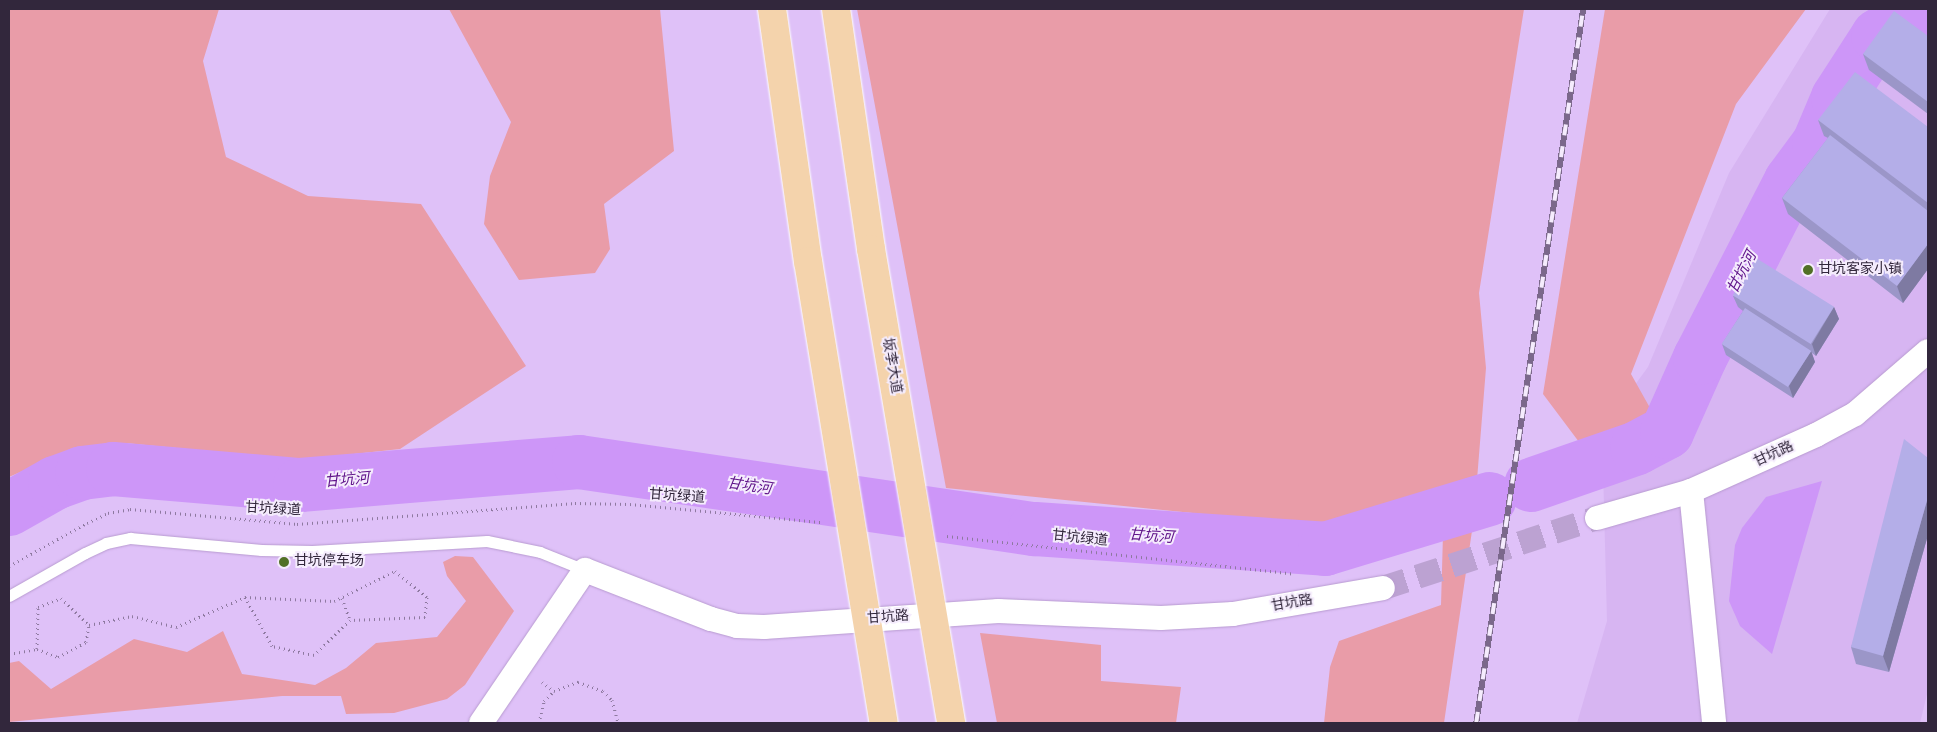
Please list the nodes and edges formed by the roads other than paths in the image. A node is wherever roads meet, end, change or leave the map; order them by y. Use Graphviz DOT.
graph roads {
  1 [pos="772,9"];
  2 [pos="836,9"];
  3 [pos="1928,351"];
  4 [pos="1691,491"];
  5 [pos="1597,518"];
  6 [pos="585,570"];
  7 [pos="1383,588"];
  8 [pos="9,596"];
  9 [pos="481,723"];
  10 [pos="884,723"];
  11 [pos="951,723"];
  12 [pos="1714,723"];
  1 -- 10 [label="main road, bridge"];
  2 -- 11 [label="main road, 坂李大道, bridge"];
  3 -- 4 [label="street, 甘坑路"];
  4 -- 5 [label="street, 甘坑路"];
  4 -- 12 [label="street"];
  6 -- 7 [label="street, 甘坑路"];
  6 -- 8 [label="lane"];
  6 -- 9 [label="street"];
}
